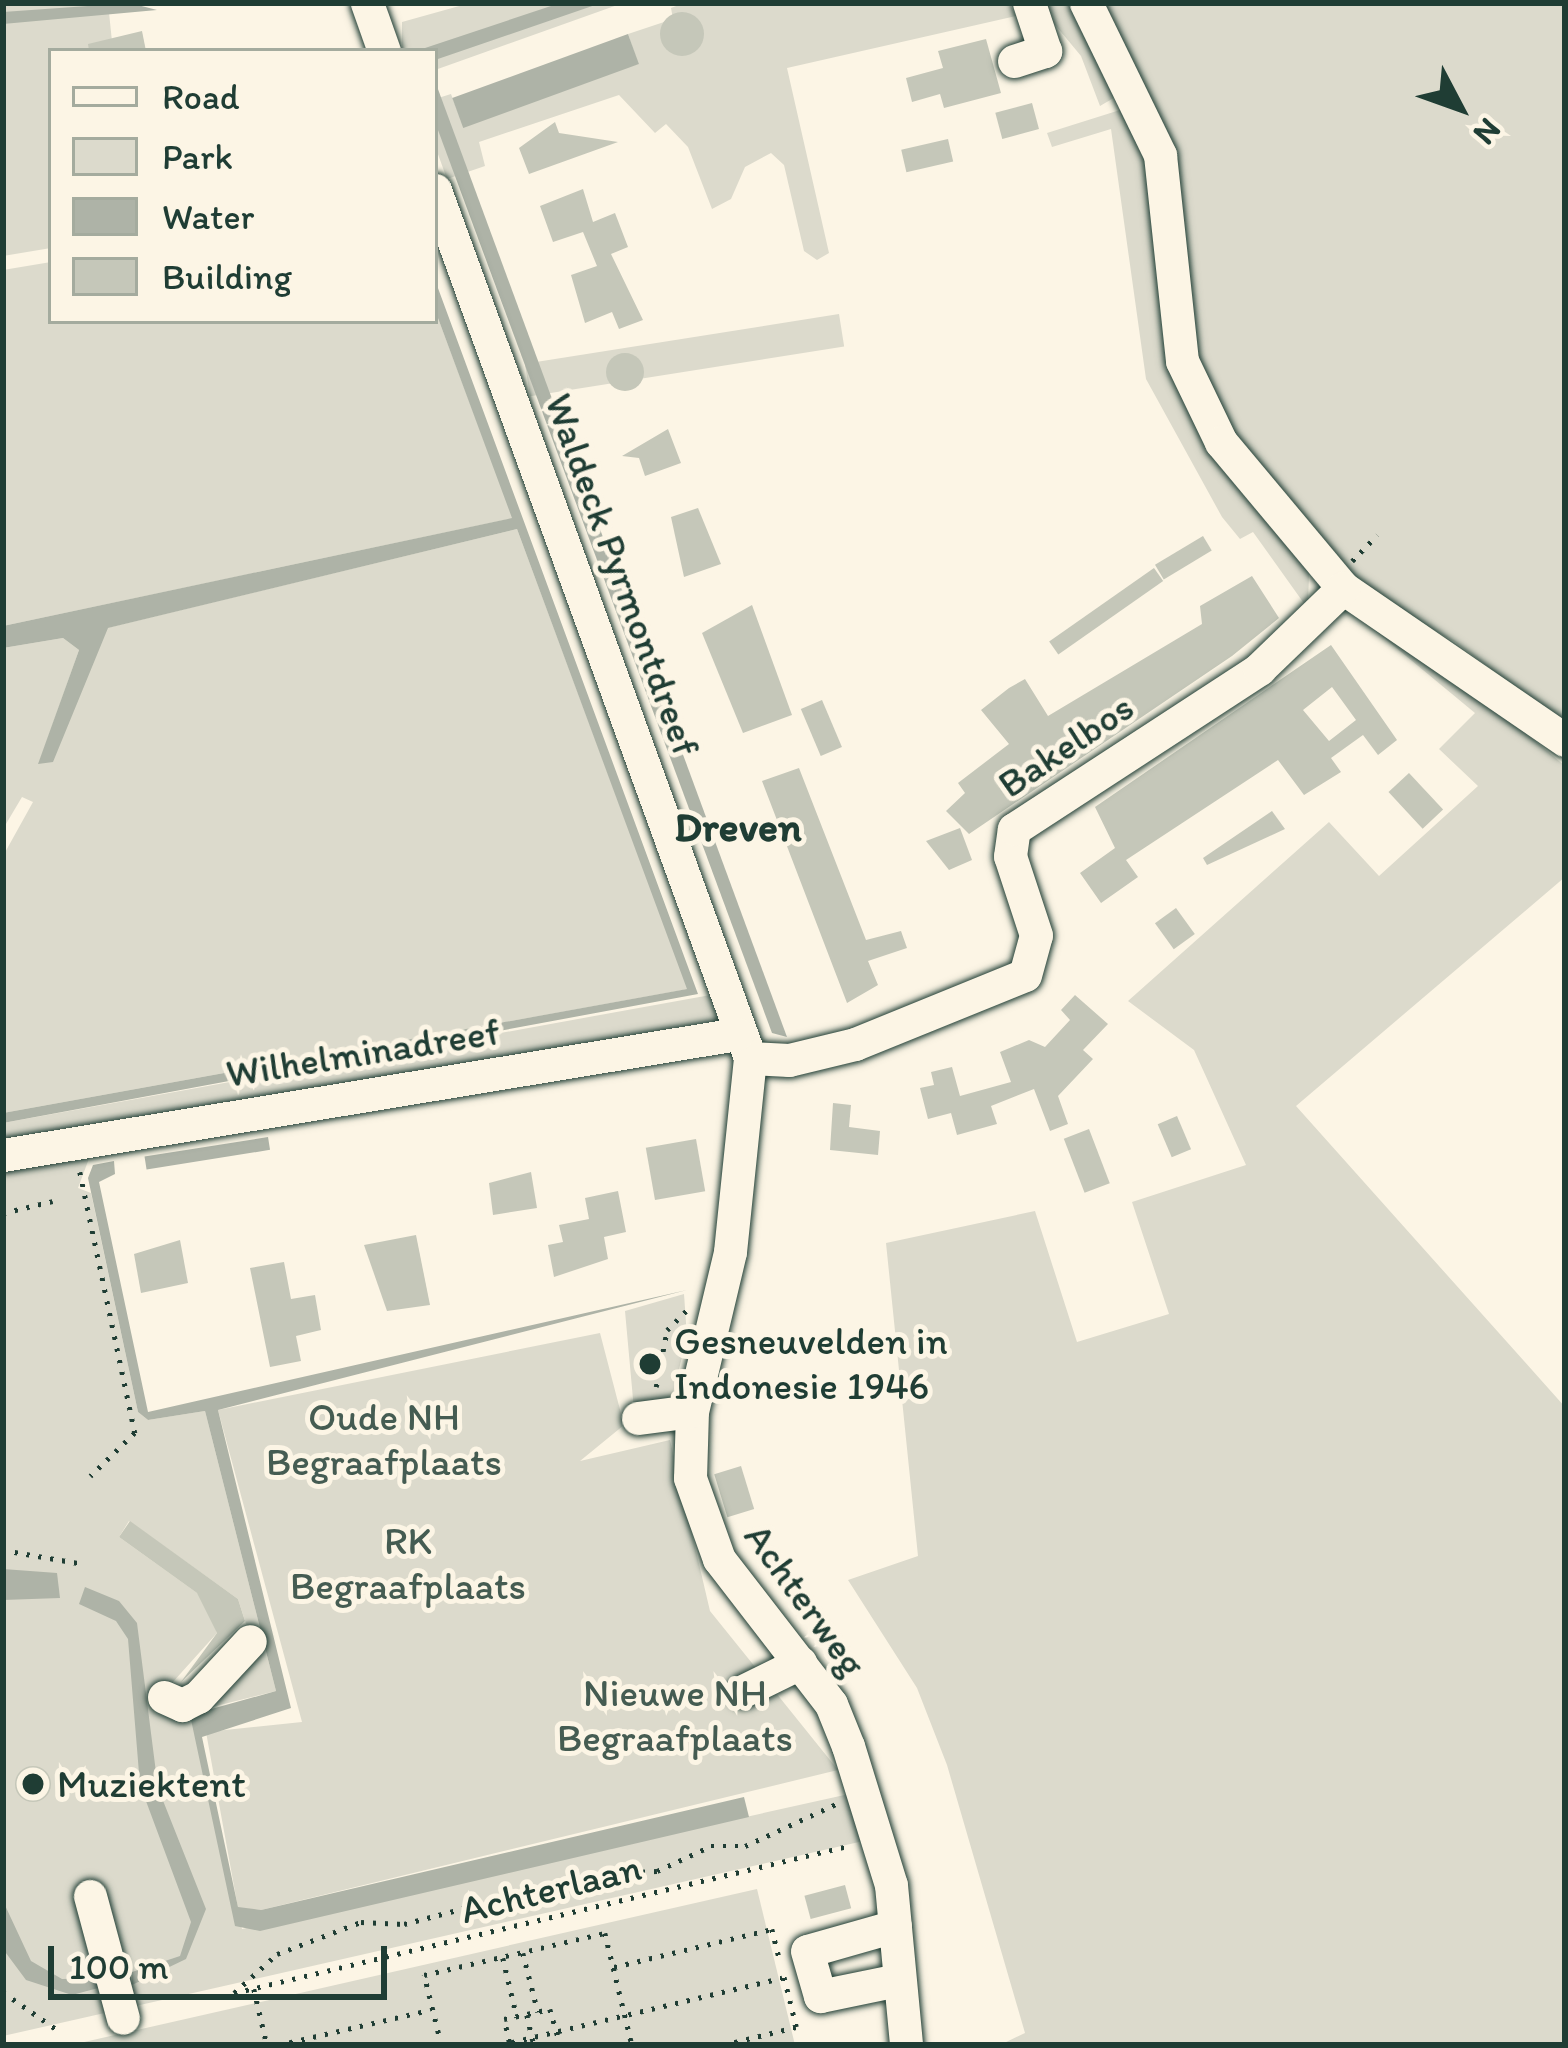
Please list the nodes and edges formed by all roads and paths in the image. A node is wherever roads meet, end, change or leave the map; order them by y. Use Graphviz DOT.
graph roads {
  1 [pos="368,3"];
  2 [pos="1029,3"];
  3 [pos="1086,3"];
  4 [pos="383,48"];
  5 [pos="1014,61"];
  6 [pos="438,198"];
  7 [pos="1377,535"];
  8 [pos="1342,580"];
  9 [pos="1565,740"];
  10 [pos="743,1046"];
  11 [pos="3,1155"];
  12 [pos="78,1160"];
  13 [pos="53,1201"];
  14 [pos="3,1213"];
  15 [pos="690,1307"];
  16 [pos="663,1415"];
  17 [pos="91,1476"];
  18 [pos="3,1550"];
  19 [pos="84,1564"];
  20 [pos="250,1641"];
  21 [pos="800,1663"];
  22 [pos="743,1691"];
  23 [pos="164,1696"];
  24 [pos="866,1792"];
  25 [pos="881,1838"];
  26 [pos="90,1896"];
  27 [pos="895,1926"];
  28 [pos="523,1952"];
  29 [pos="502,1957"];
  30 [pos="614,1967"];
  31 [pos="797,1974"];
  32 [pos="898,1980"];
  33 [pos="254,1989"];
  34 [pos="3,1992"];
  35 [pos="433,2009"];
  36 [pos="538,2012"];
  37 [pos="527,2014"];
  38 [pos="626,2016"];
  39 [pos="517,2017"];
  40 [pos="123,2018"];
  41 [pos="59,2031"];
  42 [pos="557,2032"];
  43 [pos="533,2041"];
  44 [pos="509,2044"];
  45 [pos="267,2045"];
  46 [pos="278,2045"];
  47 [pos="441,2045"];
  48 [pos="500,2045"];
  49 [pos="560,2045"];
  50 [pos="632,2045"];
  51 [pos="723,2045"];
  52 [pos="906,2045"];
  1 -- 4 [label="street"];
  2 -- 5 [label="street"];
  3 -- 8 [label="street"];
  6 -- 10 [label="street, Waldeck Pyrmontdreef"];
  7 -- 8 [label="path"];
  8 -- 9 [label="street"];
  8 -- 10 [label="street, Bakelbos"];
  10 -- 11 [label="street, Wilhelminadreef"];
  10 -- 16 [label="street, Achterweg"];
  12 -- 17 [label="path"];
  13 -- 14 [label="path"];
  15 -- 16 [label="path"];
  16 -- 21 [label="street, Achterweg"];
  18 -- 19 [label="path"];
  20 -- 23 [label="street"];
  21 -- 22 [label="street"];
  21 -- 24 [label="street, Achterweg"];
  24 -- 25 [label="street, Achterweg"];
  24 -- 33 [label="path, Achterlaan"];
  25 -- 27 [label="street, Achterweg"];
  25 -- 33 [label="path, Achterlaan"];
  26 -- 40 [label="street"];
  27 -- 31 [label="street"];
  27 -- 32 [label="street, Achterweg"];
  28 -- 29 [label="path"];
  28 -- 30 [label="path"];
  28 -- 36 [label="path"];
  29 -- 35 [label="path"];
  29 -- 39 [label="path"];
  30 -- 31 [label="path"];
  30 -- 38 [label="path"];
  31 -- 32 [label="street"];
  31 -- 38 [label="path"];
  31 -- 51 [label="path"];
  32 -- 52 [label="street, Achterweg"];
  33 -- 45 [label="path"];
  34 -- 41 [label="path"];
  35 -- 46 [label="path"];
  35 -- 47 [label="path"];
  36 -- 37 [label="path"];
  36 -- 42 [label="path"];
  37 -- 39 [label="path"];
  37 -- 43 [label="path"];
  38 -- 42 [label="path"];
  38 -- 50 [label="path"];
  39 -- 44 [label="path"];
  42 -- 43 [label="path"];
  42 -- 49 [label="path"];
  43 -- 44 [label="path"];
  44 -- 48 [label="path"];
}
